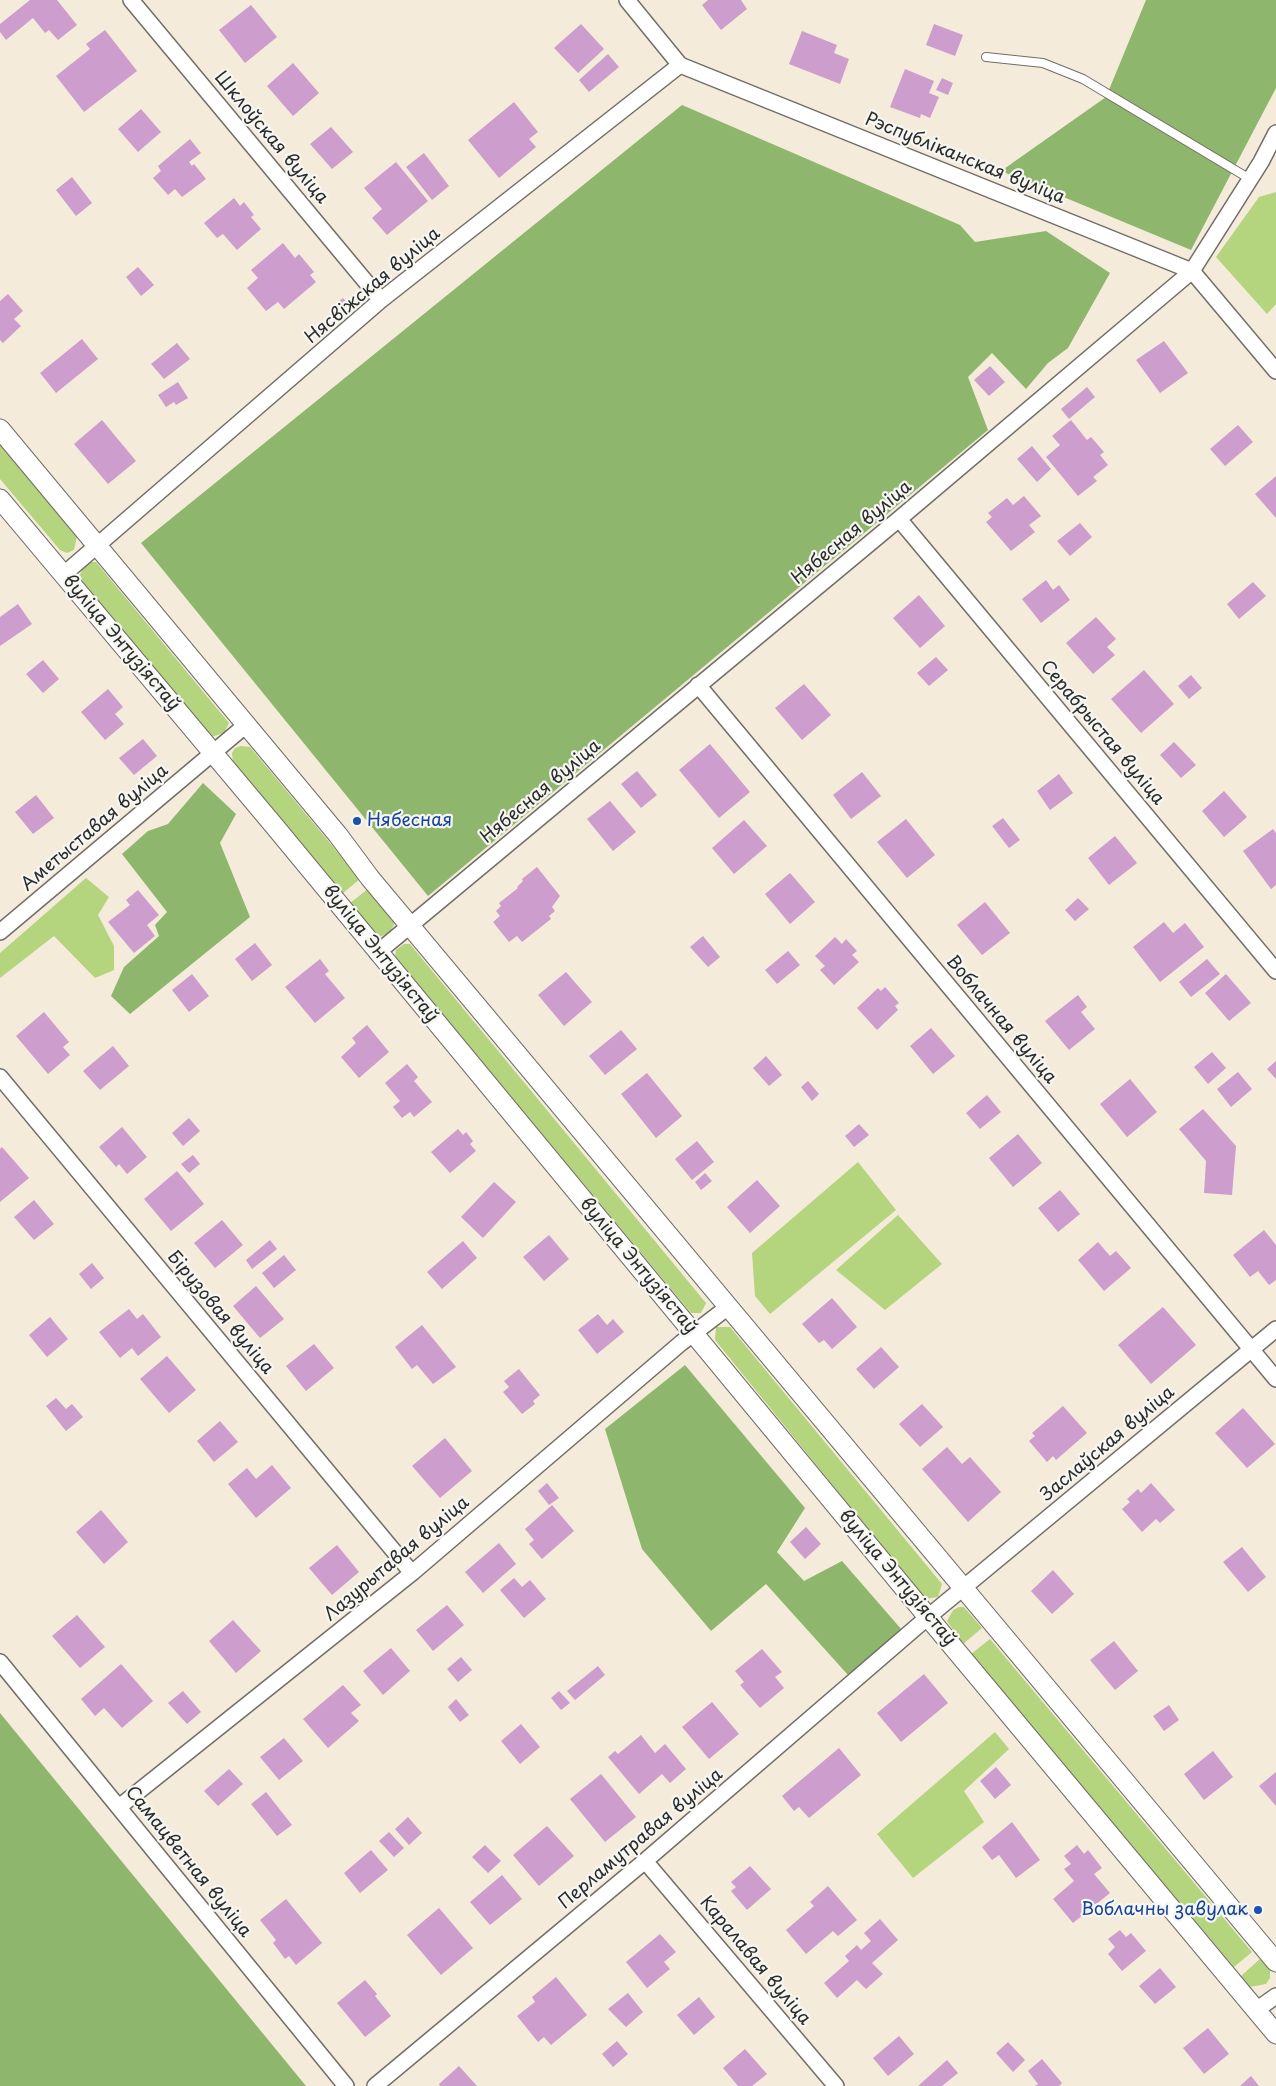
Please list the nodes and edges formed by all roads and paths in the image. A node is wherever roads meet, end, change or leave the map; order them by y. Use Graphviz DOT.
graph roads {
  1 [pos="131,0"];
  2 [pos="627,0"];
  3 [pos="986,56"];
  4 [pos="680,65"];
  5 [pos="1276,133"];
  6 [pos="1250,179"];
  7 [pos="1192,271"];
  8 [pos="381,300"];
  9 [pos="1276,371"];
  10 [pos="0,429"];
  11 [pos="0,499"];
  12 [pos="898,519"];
  13 [pos="98,546"];
  14 [pos="64,575"];
  15 [pos="698,685"];
  16 [pos="246,726"];
  17 [pos="214,754"];
  18 [pos="410,925"];
  19 [pos="0,932"];
  20 [pos="377,953"];
  21 [pos="1276,971"];
  22 [pos="0,1077"];
  23 [pos="728,1307"];
  24 [pos="1276,1329"];
  25 [pos="694,1334"];
  26 [pos="1252,1350"];
  27 [pos="1276,1379"];
  28 [pos="412,1573"];
  29 [pos="963,1589"];
  30 [pos="928,1617"];
  31 [pos="0,1662"];
  32 [pos="119,1808"];
  33 [pos="645,1861"];
  34 [pos="1276,1962"];
  35 [pos="1276,1996"];
  36 [pos="1256,2010"];
  37 [pos="1276,2034"];
  38 [pos="346,2086"];
  39 [pos="375,2086"];
  40 [pos="836,2086"];
  1 -- 8 [label="street, Шклоўская вуліца"];
  2 -- 4 [label="street, Рэспубліканская вуліца"];
  3 -- 6 [label="lane"];
  4 -- 7 [label="street, Рэспубліканская вуліца"];
  4 -- 8 [label="street, Нясвіжская вуліца"];
  5 -- 6 [label="street, Нябесная вуліца"];
  6 -- 7 [label="street, Нябесная вуліца"];
  7 -- 9 [label="street, Рэспубліканская вуліца"];
  7 -- 12 [label="street, Нябесная вуліца"];
  8 -- 13 [label="street, Нясвіжская вуліца"];
  10 -- 13 [label="street"];
  11 -- 14 [label="street, вуліца Энтузіястаў"];
  12 -- 15 [label="street, Нябесная вуліца"];
  12 -- 21 [label="street, Серабрыстая вуліца"];
  13 -- 14 [label="street, Нясвіжская вуліца"];
  13 -- 16 [label="street"];
  14 -- 17 [label="street, вуліца Энтузіястаў"];
  15 -- 18 [label="street, Нябесная вуліца"];
  15 -- 26 [label="street, Воблачная вуліца"];
  16 -- 17 [label="street, Аметыставая вуліца"];
  16 -- 18 [label="street"];
  17 -- 19 [label="street, Аметыставая вуліца"];
  17 -- 20 [label="street, вуліца Энтузіястаў"];
  18 -- 20 [label="street, Нябесная вуліца"];
  18 -- 23 [label="street"];
  20 -- 25 [label="street, вуліца Энтузіястаў"];
  22 -- 28 [label="street, Бірузовая вуліца"];
  23 -- 25 [label="street, Лазурытавая вуліца"];
  23 -- 29 [label="street"];
  24 -- 26 [label="street, Заслаўская вуліца"];
  25 -- 28 [label="street, Лазурытавая вуліца"];
  25 -- 30 [label="street, вуліца Энтузіястаў"];
  26 -- 27 [label="street, Воблачная вуліца"];
  26 -- 29 [label="street, Заслаўская вуліца"];
  28 -- 32 [label="street, Лазурытавая вуліца"];
  29 -- 30 [label="street, Заслаўская вуліца"];
  29 -- 34 [label="street"];
  30 -- 33 [label="street, Перламутравая вуліца"];
  30 -- 36 [label="street, вуліца Энтузіястаў"];
  31 -- 32 [label="street, Самацветная вуліца"];
  32 -- 38 [label="street, Самацветная вуліца"];
  33 -- 39 [label="street, Перламутравая вуліца"];
  33 -- 40 [label="street, Каралавая вуліца"];
  35 -- 36 [label="street"];
  36 -- 37 [label="street, вуліца Энтузіястаў"];
}
